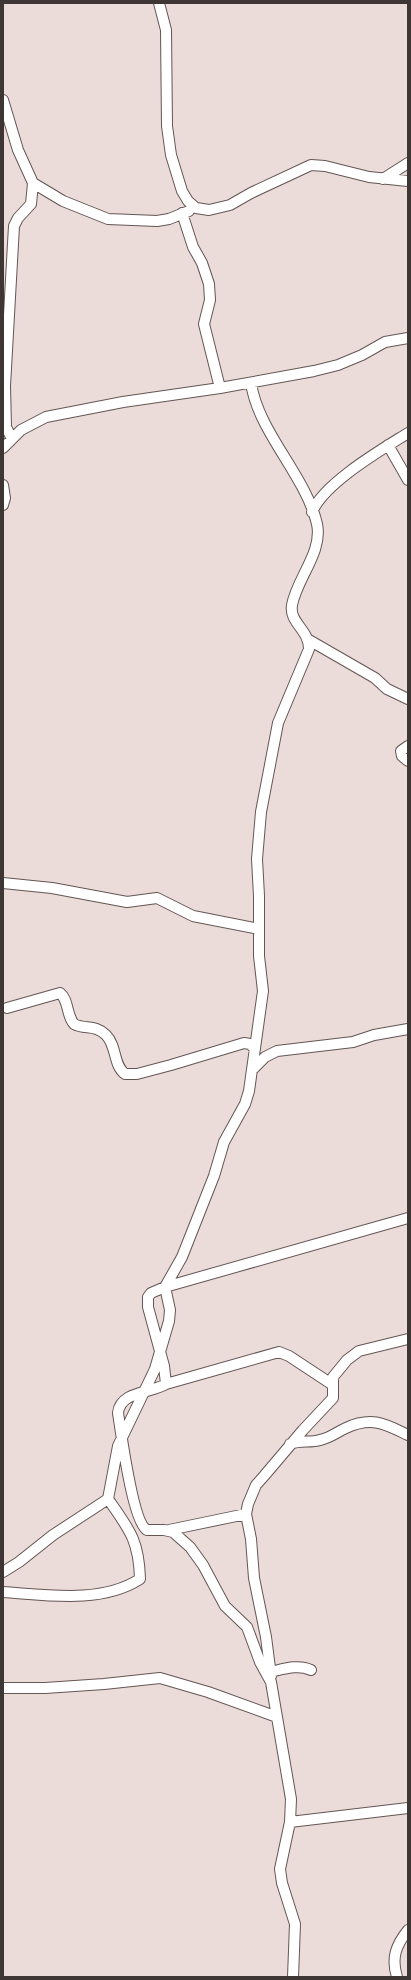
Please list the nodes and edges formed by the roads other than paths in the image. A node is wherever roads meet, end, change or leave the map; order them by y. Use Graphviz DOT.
graph roads {
  1 [pos="159,3"];
  2 [pos="3,100"];
  3 [pos="408,163"];
  4 [pos="383,179"];
  5 [pos="408,181"];
  6 [pos="33,183"];
  7 [pos="196,208"];
  8 [pos="182,213"];
  9 [pos="408,338"];
  10 [pos="251,383"];
  11 [pos="220,388"];
  12 [pos="408,433"];
  13 [pos="12,439"];
  14 [pos="388,445"];
  15 [pos="3,448"];
  16 [pos="408,480"];
  17 [pos="3,485"];
  18 [pos="3,505"];
  19 [pos="312,512"];
  20 [pos="309,640"];
  21 [pos="408,699"];
  22 [pos="408,746"];
  23 [pos="408,761"];
  24 [pos="3,883"];
  25 [pos="259,929"];
  26 [pos="7,1008"];
  27 [pos="408,1028"];
  28 [pos="255,1049"];
  29 [pos="252,1070"];
  30 [pos="408,1218"];
  31 [pos="165,1288"];
  32 [pos="408,1339"];
  33 [pos="160,1351"];
  34 [pos="166,1384"];
  35 [pos="333,1385"];
  36 [pos="144,1393"];
  37 [pos="408,1435"];
  38 [pos="122,1440"];
  39 [pos="290,1444"];
  40 [pos="108,1499"];
  41 [pos="246,1514"];
  42 [pos="169,1530"];
  43 [pos="3,1572"];
  44 [pos="3,1592"];
  45 [pos="312,1670"];
  46 [pos="271,1677"];
  47 [pos="3,1688"];
  48 [pos="277,1717"];
  49 [pos="408,1808"];
  50 [pos="290,1822"];
  51 [pos="408,1930"];
  52 [pos="294,1977"];
  53 [pos="396,1977"];
  1 -- 7 [label="street"];
  2 -- 6 [label="street"];
  3 -- 4 [label="street"];
  4 -- 5 [label="street"];
  4 -- 7 [label="street"];
  6 -- 8 [label="street"];
  6 -- 13 [label="street"];
  7 -- 8 [label="street"];
  8 -- 11 [label="street"];
  9 -- 10 [label="street"];
  10 -- 11 [label="street"];
  10 -- 19 [label="street"];
  11 -- 13 [label="street"];
  12 -- 14 [label="street"];
  13 -- 15 [label="street"];
  14 -- 16 [label="street"];
  14 -- 19 [label="street"];
  17 -- 18 [label="street"];
  19 -- 20 [label="street"];
  20 -- 21 [label="street"];
  20 -- 25 [label="street"];
  22 -- 23 [label="street"];
  24 -- 25 [label="street"];
  25 -- 28 [label="street"];
  26 -- 28 [label="street"];
  27 -- 29 [label="street"];
  28 -- 29 [label="street"];
  29 -- 31 [label="street"];
  30 -- 31 [label="street"];
  31 -- 33 [label="street"];
  31 -- 33 [label="street"];
  32 -- 35 [label="street"];
  33 -- 34 [label="street"];
  33 -- 36 [label="street"];
  34 -- 35 [label="street"];
  34 -- 36 [label="street"];
  35 -- 39 [label="street"];
  36 -- 38 [label="street"];
  36 -- 38 [label="street"];
  37 -- 39 [label="street"];
  38 -- 40 [label="street"];
  38 -- 42 [label="street"];
  39 -- 41 [label="street"];
  40 -- 43 [label="street"];
  40 -- 44 [label="street"];
  41 -- 42 [label="street"];
  41 -- 46 [label="street"];
  42 -- 46 [label="street"];
  45 -- 46 [label="street"];
  46 -- 48 [label="street"];
  47 -- 48 [label="street"];
  48 -- 50 [label="street"];
  49 -- 50 [label="street"];
  50 -- 52 [label="street"];
  51 -- 53 [label="street"];
}
